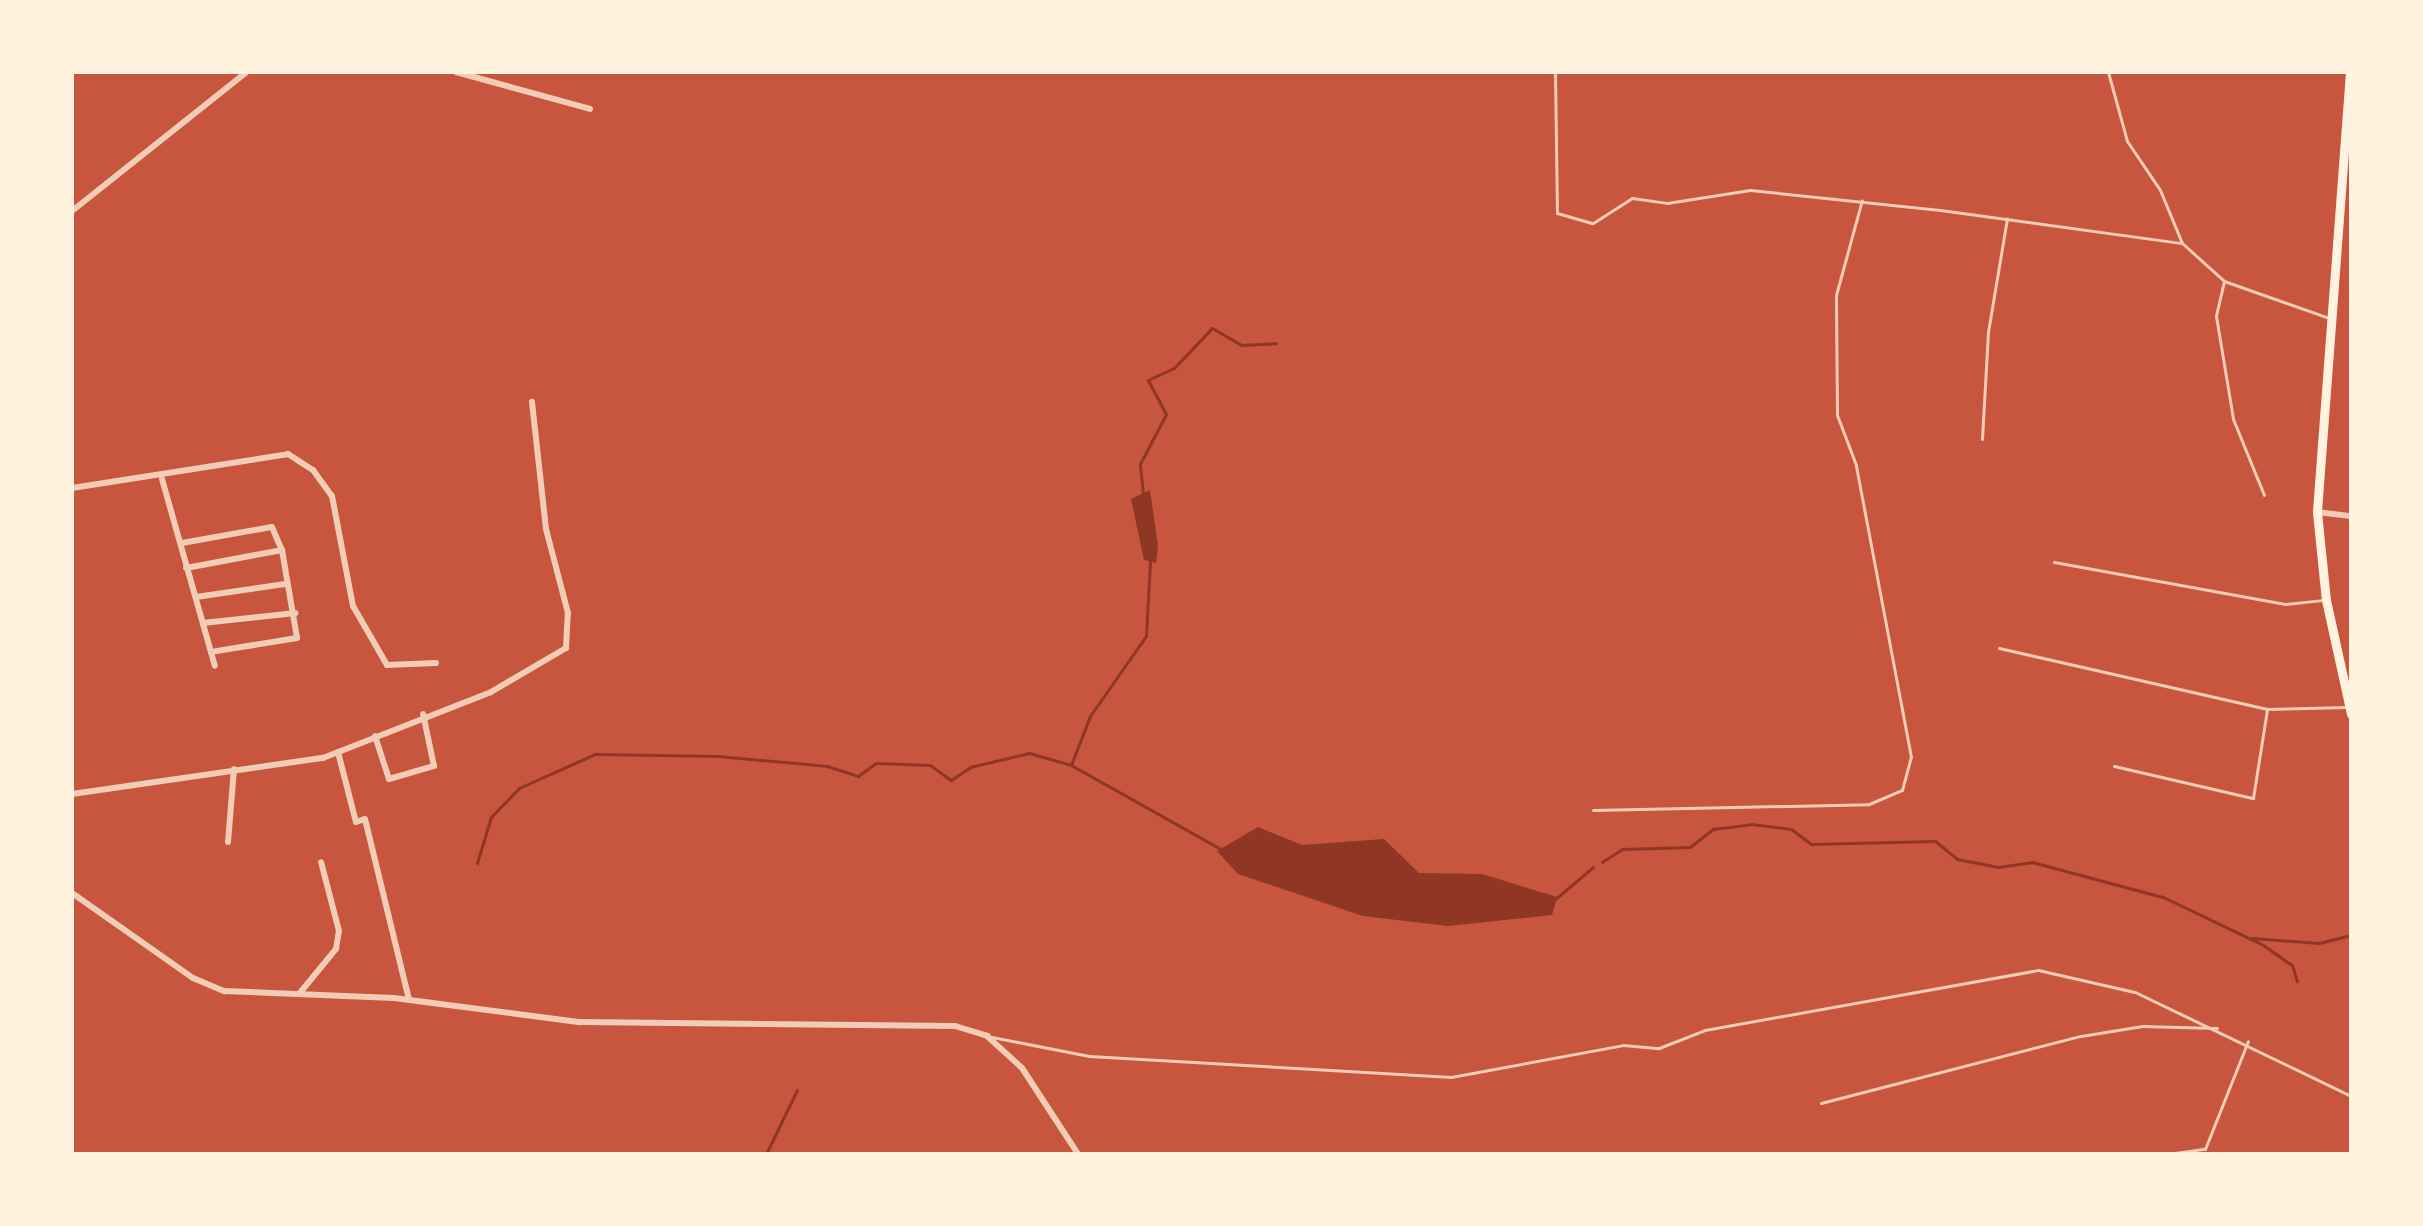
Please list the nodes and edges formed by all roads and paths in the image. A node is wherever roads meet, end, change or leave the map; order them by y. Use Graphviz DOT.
graph roads {
  1 [pos="247,72"];
  2 [pos="456,72"];
  3 [pos="1555,72"];
  4 [pos="2108,72"];
  5 [pos="2350,72"];
  6 [pos="590,109"];
  7 [pos="1862,200"];
  8 [pos="72,211"];
  9 [pos="2007,219"];
  10 [pos="2182,243"];
  11 [pos="2224,281"];
  12 [pos="2330,318"];
  13 [pos="532,402"];
  14 [pos="1982,439"];
  15 [pos="162,479"];
  16 [pos="72,488"];
  17 [pos="2264,495"];
  18 [pos="2317,512"];
  19 [pos="2351,516"];
  20 [pos="182,543"];
  21 [pos="282,550"];
  22 [pos="2054,562"];
  23 [pos="186,568"];
  24 [pos="285,584"];
  25 [pos="196,597"];
  26 [pos="2326,600"];
  27 [pos="295,613"];
  28 [pos="203,623"];
  29 [pos="1999,648"];
  30 [pos="211,652"];
  31 [pos="436,663"];
  32 [pos="215,666"];
  33 [pos="2267,709"];
  34 [pos="2349,710"];
  35 [pos="423,714"];
  36 [pos="375,736"];
  37 [pos="338,752"];
  38 [pos="2114,766"];
  39 [pos="234,769"];
  40 [pos="72,794"];
  41 [pos="1593,810"];
  42 [pos="228,842"];
  43 [pos="321,862"];
  44 [pos="72,893"];
  45 [pos="299,994"];
  46 [pos="409,1000"];
  47 [pos="2221,1028"];
  48 [pos="987,1036"];
  49 [pos="2248,1041"];
  50 [pos="2351,1096"];
  51 [pos="1821,1103"];
  52 [pos="1078,1154"];
  53 [pos="2168,1154"];
  1 -- 8 [label="street"];
  2 -- 6 [label="street"];
  3 -- 7 [label="lane"];
  4 -- 10 [label="lane"];
  5 -- 12 [label="main road"];
  7 -- 9 [label="lane"];
  7 -- 41 [label="lane"];
  9 -- 10 [label="lane"];
  9 -- 14 [label="lane"];
  10 -- 11 [label="lane"];
  11 -- 12 [label="lane"];
  11 -- 17 [label="lane"];
  12 -- 18 [label="main road"];
  13 -- 35 [label="street"];
  15 -- 16 [label="street"];
  15 -- 20 [label="street"];
  15 -- 31 [label="street"];
  18 -- 19 [label="street"];
  18 -- 26 [label="main road"];
  20 -- 21 [label="street"];
  20 -- 23 [label="street"];
  21 -- 23 [label="street"];
  21 -- 24 [label="street"];
  22 -- 26 [label="lane"];
  23 -- 25 [label="street"];
  24 -- 25 [label="street"];
  24 -- 27 [label="street"];
  25 -- 28 [label="street"];
  26 -- 34 [label="main road"];
  27 -- 28 [label="street"];
  27 -- 30 [label="street"];
  28 -- 30 [label="street"];
  29 -- 33 [label="lane"];
  30 -- 32 [label="street"];
  33 -- 34 [label="lane"];
  33 -- 38 [label="lane"];
  35 -- 36 [label="street"];
  35 -- 36 [label="street"];
  36 -- 37 [label="street"];
  37 -- 39 [label="street"];
  37 -- 46 [label="street"];
  39 -- 40 [label="street"];
  39 -- 42 [label="street"];
  43 -- 45 [label="street"];
  44 -- 45 [label="street"];
  45 -- 46 [label="street"];
  46 -- 48 [label="street"];
  47 -- 48 [label="lane"];
  47 -- 49 [label="lane"];
  47 -- 51 [label="lane"];
  48 -- 52 [label="street"];
  49 -- 50 [label="lane"];
  49 -- 53 [label="lane"];
}
